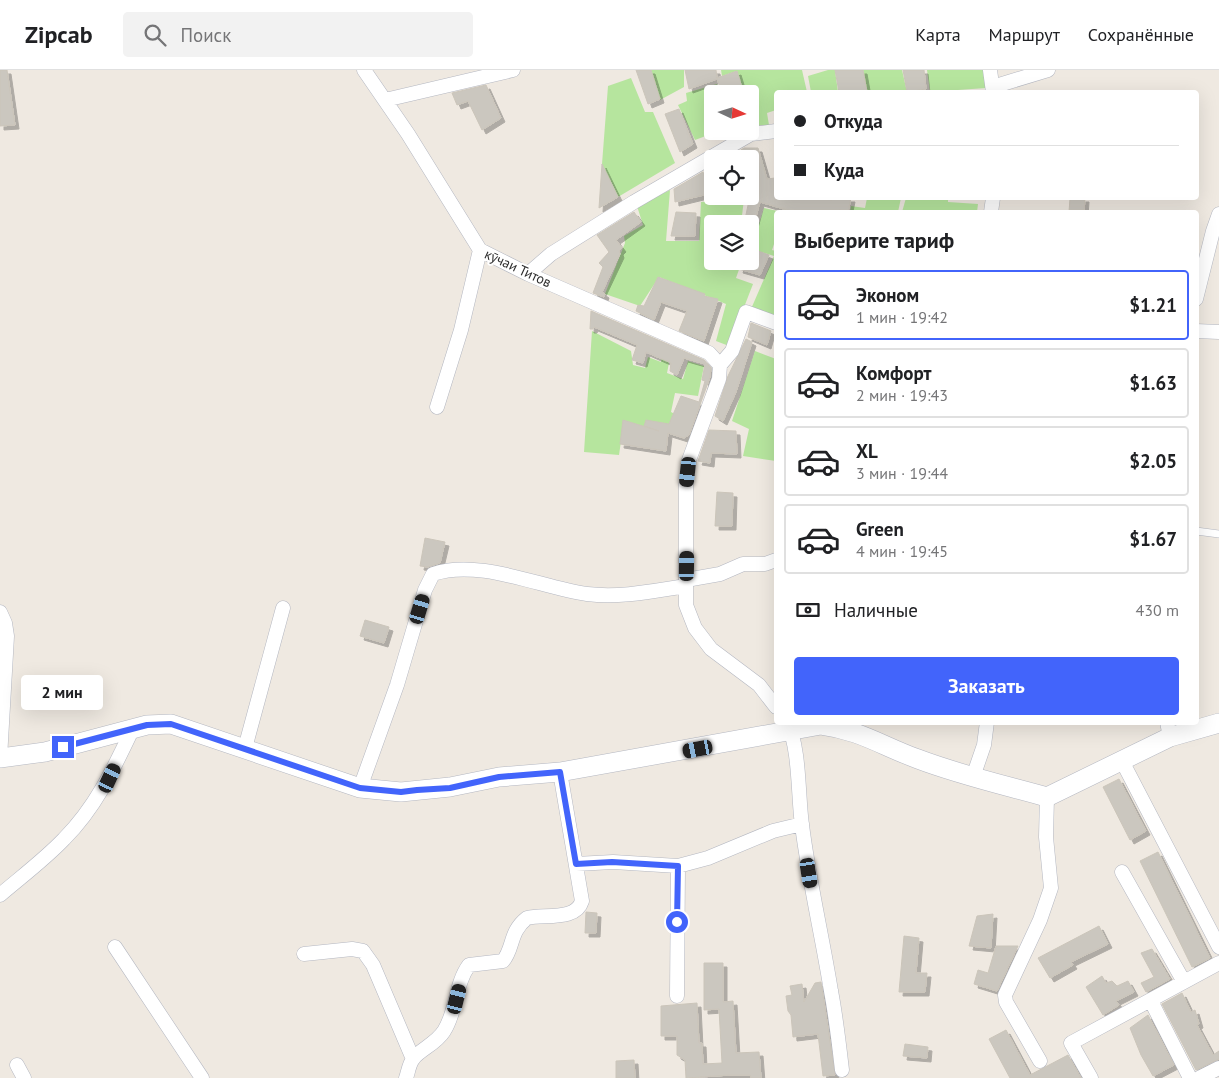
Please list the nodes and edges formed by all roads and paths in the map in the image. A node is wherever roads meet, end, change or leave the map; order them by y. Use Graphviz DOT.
graph roads {
  1 [pos="364,70"];
  2 [pos="513,70"];
  3 [pos="990,70"];
  4 [pos="1048,70"];
  5 [pos="992,89"];
  6 [pos="385,100"];
  7 [pos="774,131"];
  8 [pos="1219,214"];
  9 [pos="480,250"];
  10 [pos="528,274"];
  11 [pos="1199,286"];
  12 [pos="774,322"];
  13 [pos="1199,331"];
  14 [pos="1219,332"];
  15 [pos="720,364"];
  16 [pos="437,407"];
  17 [pos="1199,531"];
  18 [pos="1219,534"];
  19 [pos="774,561"];
  20 [pos="686,583"];
  21 [pos="283,608"];
  22 [pos="0,612"];
  23 [pos="774,704"];
  24 [pos="1219,723"];
  25 [pos="987,725"];
  26 [pos="789,726"];
  27 [pos="133,728"];
  28 [pos="1168,730"];
  29 [pos="246,748"];
  30 [pos="0,758"];
  31 [pos="1122,761"];
  32 [pos="560,772"];
  33 [pos="973,777"];
  34 [pos="360,788"];
  35 [pos="1047,797"];
  36 [pos="802,824"];
  37 [pos="576,864"];
  38 [pos="678,866"];
  39 [pos="1122,872"];
  40 [pos="0,895"];
  41 [pos="114,947"];
  42 [pos="1219,947"];
  43 [pos="304,954"];
  44 [pos="1219,963"];
  45 [pos="1184,982"];
  46 [pos="677,996"];
  47 [pos="1150,1001"];
  48 [pos="413,1059"];
  49 [pos="1040,1061"];
  50 [pos="17,1065"];
  51 [pos="1219,1068"];
  52 [pos="842,1070"];
  53 [pos="24,1078"];
  54 [pos="202,1078"];
  55 [pos="406,1078"];
  56 [pos="1090,1078"];
  57 [pos="1190,1078"];
  58 [pos="1198,1078"];
  1 -- 6 [label="street, кӯчаи Титов"];
  2 -- 6 [label="street"];
  3 -- 5 [label="street"];
  4 -- 5 [label="street"];
  6 -- 9 [label="street, кӯчаи Титов"];
  7 -- 10 [label="street"];
  8 -- 11 [label="street"];
  9 -- 10 [label="street, кӯчаи Титов"];
  9 -- 16 [label="street"];
  10 -- 15 [label="street, кӯчаи Титов"];
  12 -- 15 [label="street"];
  13 -- 14 [label="street"];
  15 -- 20 [label="street"];
  17 -- 18 [label="lane"];
  19 -- 20 [label="street"];
  20 -- 23 [label="street"];
  20 -- 34 [label="street"];
  21 -- 29 [label="street"];
  22 -- 30 [label="street"];
  24 -- 28 [label="street"];
  25 -- 33 [label="street"];
  26 -- 32 [label="street"];
  26 -- 33 [label="street"];
  26 -- 36 [label="street"];
  27 -- 29 [label="street"];
  27 -- 30 [label="street"];
  27 -- 40 [label="street"];
  28 -- 31 [label="street"];
  29 -- 34 [label="street"];
  31 -- 35 [label="street"];
  31 -- 42 [label="street"];
  32 -- 34 [label="street"];
  32 -- 37 [label="street"];
  33 -- 35 [label="street"];
  35 -- 49 [label="street"];
  36 -- 38 [label="street"];
  36 -- 52 [label="street"];
  37 -- 38 [label="street"];
  37 -- 48 [label="street"];
  38 -- 46 [label="street"];
  39 -- 45 [label="street"];
  41 -- 54 [label="street"];
  43 -- 48 [label="street"];
  44 -- 45 [label="street"];
  45 -- 47 [label="street"];
  47 -- 56 [label="street"];
  47 -- 57 [label="street"];
  48 -- 55 [label="street"];
  50 -- 53 [label="street"];
  51 -- 58 [label="street"];
}
